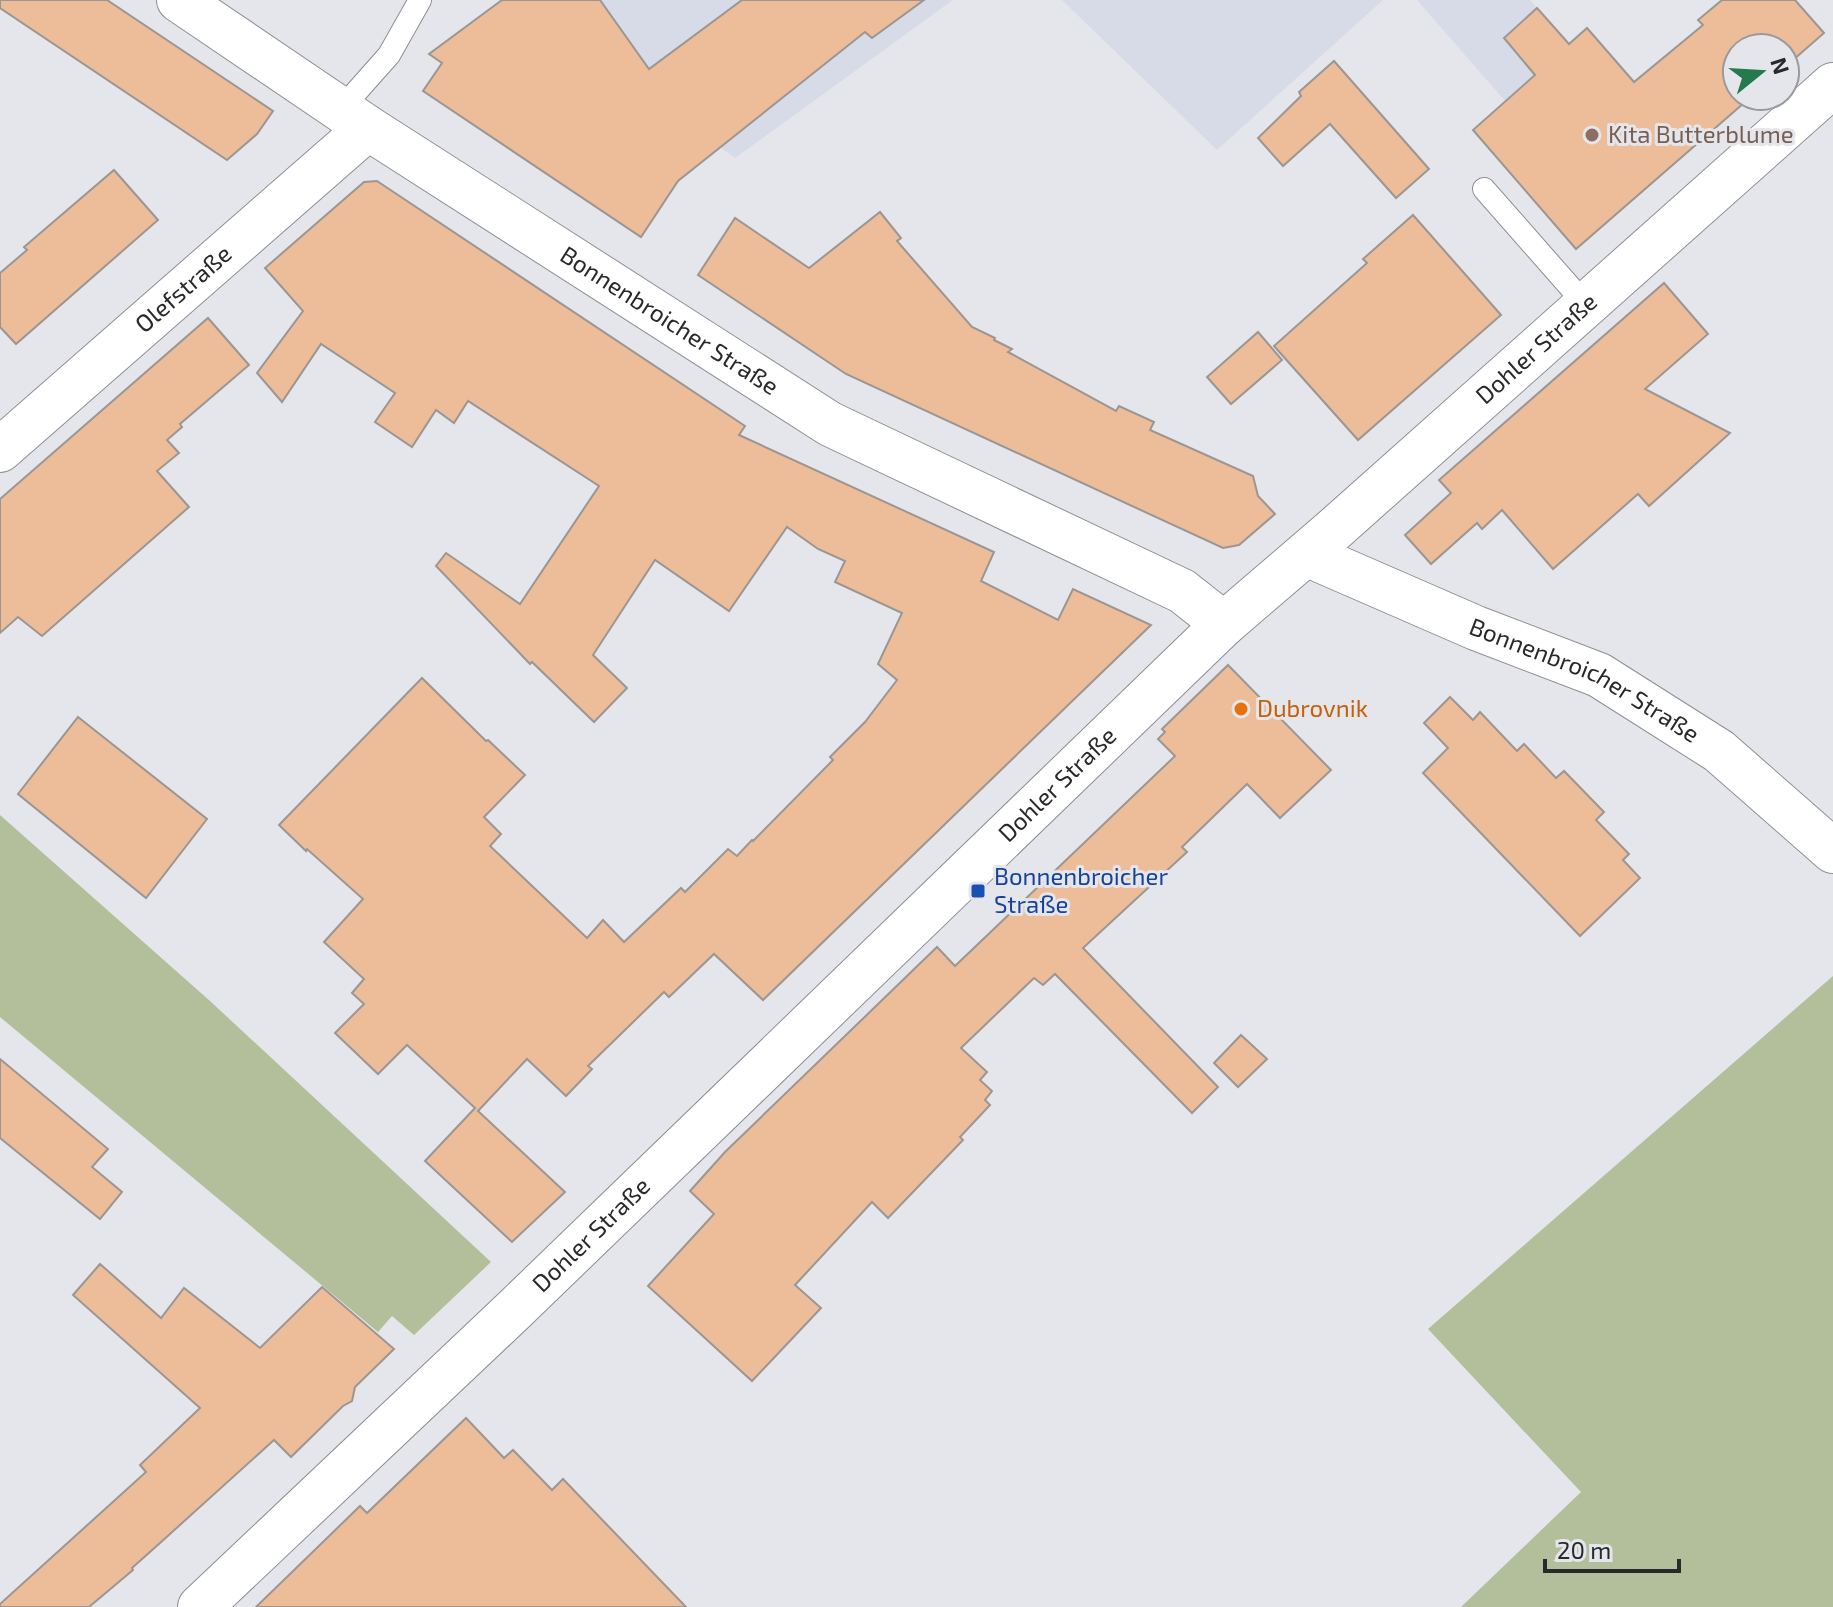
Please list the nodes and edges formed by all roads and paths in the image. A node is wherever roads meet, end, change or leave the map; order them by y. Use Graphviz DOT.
graph roads {
  1 [pos="179,0"];
  2 [pos="420,0"];
  3 [pos="1833,85"];
  4 [pos="354,118"];
  5 [pos="1484,189"];
  6 [pos="1586,305"];
  7 [pos="0,450"];
  8 [pos="1306,554"];
  9 [pos="1224,624"];
  10 [pos="1833,851"];
  11 [pos="200,1607"];
  1 -- 4 [label="street, Bonnenbroicher Straße"];
  2 -- 4 [label="lane"];
  3 -- 6 [label="street, Dohler Straße"];
  4 -- 7 [label="street, Olefstraße"];
  4 -- 9 [label="street, Bonnenbroicher Straße"];
  5 -- 6 [label="lane"];
  6 -- 8 [label="street, Dohler Straße"];
  8 -- 9 [label="street, Dohler Straße"];
  8 -- 10 [label="street, Bonnenbroicher Straße"];
  9 -- 11 [label="street, Dohler Straße"];
}
